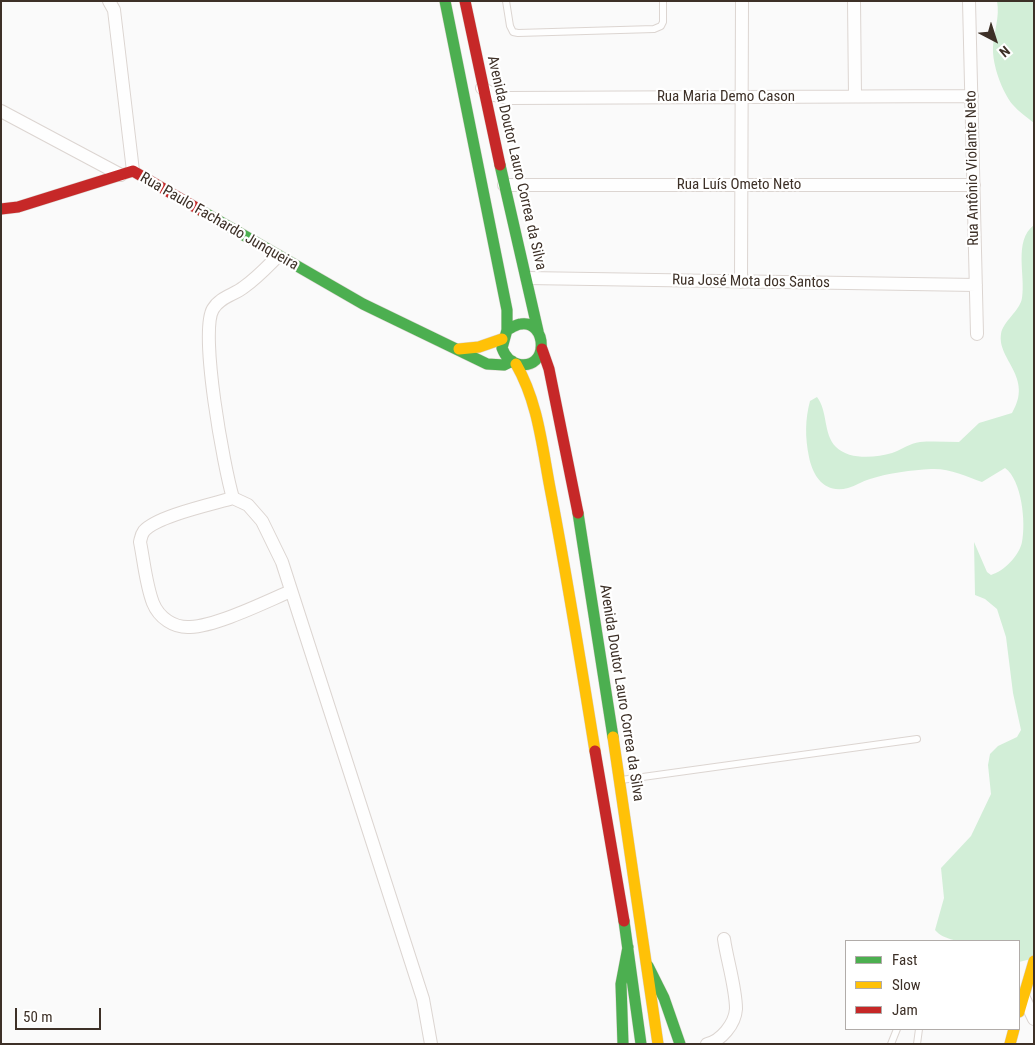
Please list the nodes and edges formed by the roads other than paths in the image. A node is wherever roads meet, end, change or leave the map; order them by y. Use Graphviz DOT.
graph roads {
  1 [pos="109,1"];
  2 [pos="445,1"];
  3 [pos="465,1"];
  4 [pos="506,1"];
  5 [pos="663,1"];
  6 [pos="742,1"];
  7 [pos="854,1"];
  8 [pos="970,1"];
  9 [pos="482,88"];
  10 [pos="855,96"];
  11 [pos="972,96"];
  12 [pos="742,97"];
  13 [pos="1,111"];
  14 [pos="127,173"];
  15 [pos="504,185"];
  16 [pos="741,185"];
  17 [pos="974,185"];
  18 [pos="1,209"];
  19 [pos="278,256"];
  20 [pos="527,278"];
  21 [pos="741,282"];
  22 [pos="976,285"];
  23 [pos="538,331"];
  24 [pos="977,334"];
  25 [pos="505,335"];
  26 [pos="459,348"];
  27 [pos="542,349"];
  28 [pos="514,363"];
  29 [pos="234,498"];
  30 [pos="291,591"];
  31 [pos="917,739"];
  32 [pos="619,780"];
  33 [pos="724,939"];
  34 [pos="628,947"];
  35 [pos="1034,961"];
  36 [pos="648,966"];
  37 [pos="1023,996"];
  38 [pos="1020,1008"];
  39 [pos="1034,1019"];
  40 [pos="897,1030"];
  41 [pos="919,1030"];
  42 [pos="1014,1030"];
  43 [pos="431,1044"];
  44 [pos="623,1044"];
  45 [pos="641,1044"];
  46 [pos="658,1044"];
  47 [pos="681,1044"];
  48 [pos="708,1044"];
  49 [pos="891,1044"];
  50 [pos="917,1044"];
  51 [pos="1010,1044"];
  1 -- 14 [label="street, Rua Paulo Fachardo Junqueira"];
  2 -- 25 [label="main road"];
  3 -- 9 [label="main road, Avenida Doutor Lauro Correa da Silva"];
  4 -- 5 [label="lane"];
  6 -- 12 [label="street"];
  7 -- 10 [label="street"];
  8 -- 11 [label="street, Rua Antônio Violante Neto"];
  9 -- 12 [label="street, Rua Maria Demo Cason"];
  9 -- 15 [label="main road, Avenida Doutor Lauro Correa da Silva"];
  10 -- 11 [label="street, Rua Maria Demo Cason"];
  10 -- 12 [label="street, Rua Maria Demo Cason"];
  11 -- 17 [label="street, Rua Antônio Violante Neto"];
  12 -- 16 [label="street"];
  13 -- 14 [label="street"];
  14 -- 18 [label="main road"];
  14 -- 19 [label="main road, Rua Paulo Fachardo Junqueira"];
  15 -- 16 [label="street, Rua Luís Ometo Neto"];
  15 -- 20 [label="main road, Avenida Doutor Lauro Correa da Silva"];
  16 -- 17 [label="street, Rua Luís Ometo Neto"];
  16 -- 21 [label="street"];
  17 -- 22 [label="street, Rua Antônio Violante Neto"];
  19 -- 26 [label="main road, Rua Paulo Fachardo Junqueira"];
  19 -- 29 [label="street"];
  20 -- 21 [label="street, Rua José Mota dos Santos"];
  20 -- 23 [label="main road, Avenida Doutor Lauro Correa da Silva"];
  21 -- 22 [label="street, Rua José Mota dos Santos"];
  22 -- 24 [label="street, Rua Antônio Violante Neto"];
  23 -- 25 [label="main road"];
  23 -- 27 [label="main road"];
  25 -- 26 [label="main road"];
  25 -- 28 [label="main road"];
  26 -- 28 [label="main road, Rua Paulo Fachardo Junqueira"];
  27 -- 28 [label="main road"];
  27 -- 32 [label="main road, Avenida Doutor Lauro Correa da Silva"];
  28 -- 34 [label="main road"];
  29 -- 30 [label="street"];
  29 -- 30 [label="street"];
  30 -- 43 [label="street"];
  31 -- 32 [label="lane"];
  32 -- 36 [label="main road, Avenida Doutor Lauro Correa da Silva"];
  33 -- 48 [label="street"];
  34 -- 44 [label="main road"];
  34 -- 45 [label="main road"];
  35 -- 37 [label="main road"];
  36 -- 46 [label="main road, Avenida Doutor Lauro Correa da Silva"];
  36 -- 47 [label="main road"];
  37 -- 38 [label="main road"];
  37 -- 39 [label="street"];
  40 -- 49 [label="lane"];
  41 -- 50 [label="lane"];
  42 -- 51 [label="main road"];
}
